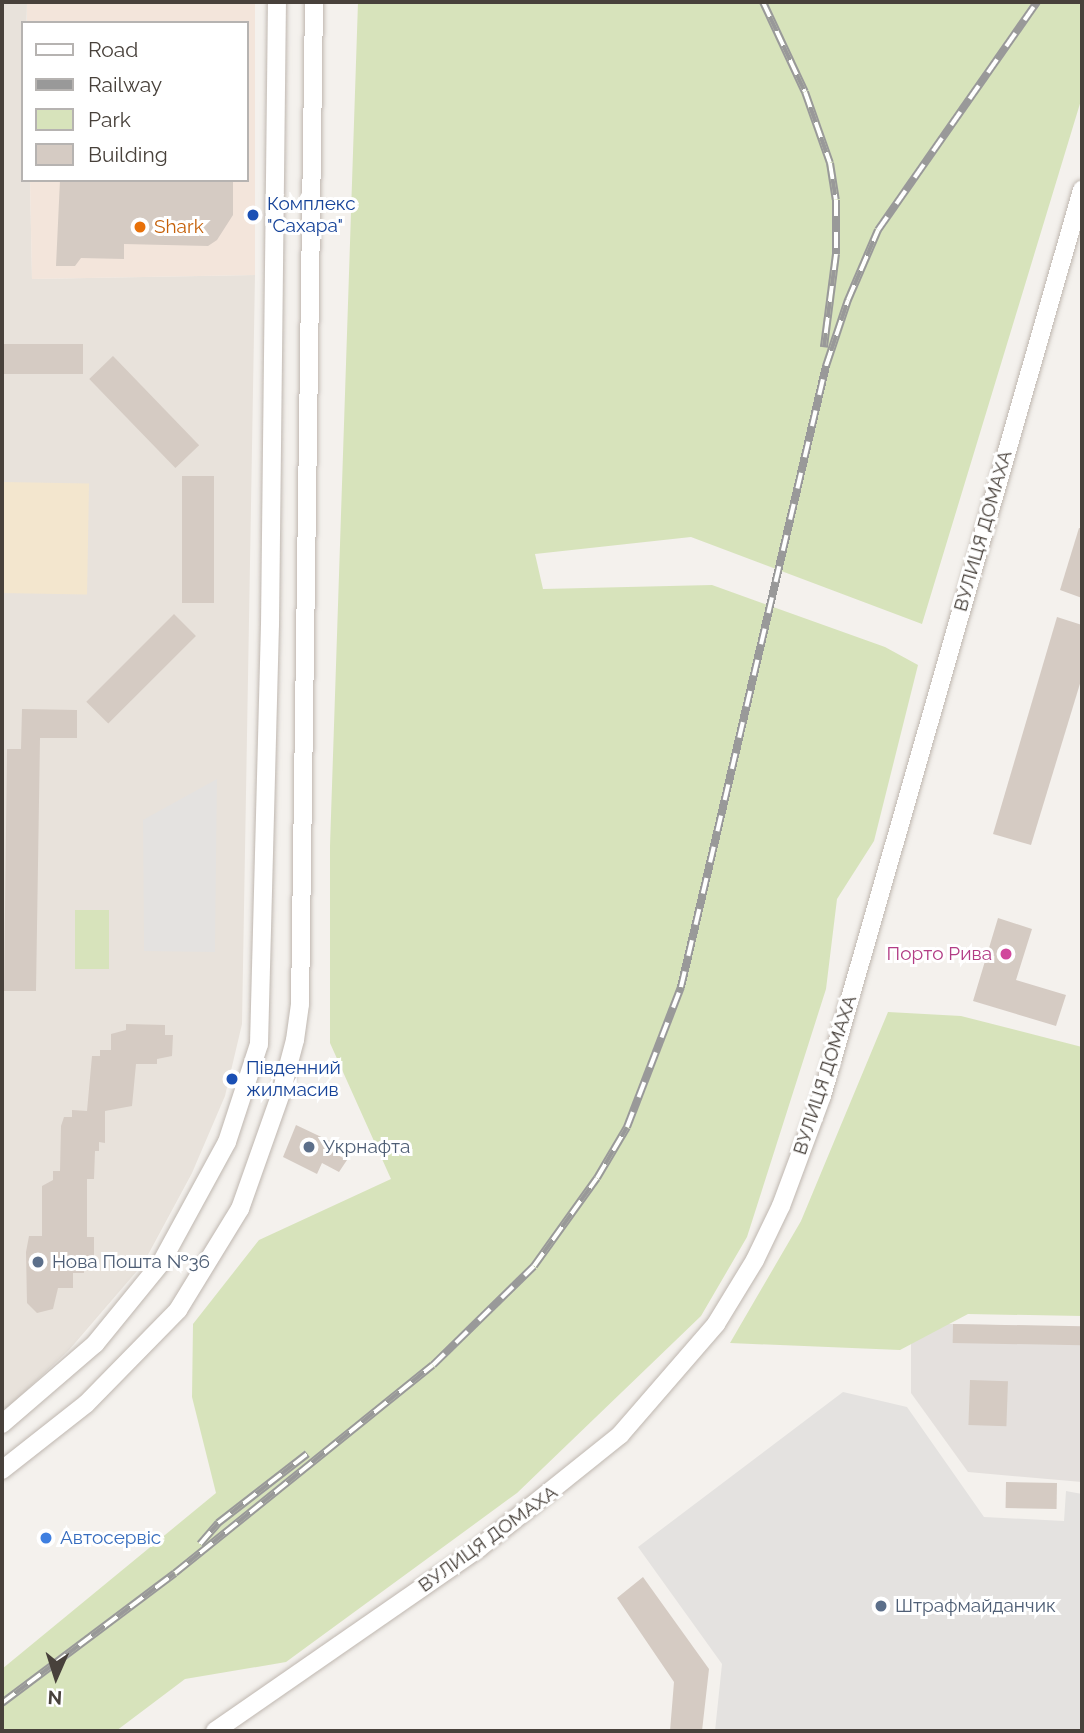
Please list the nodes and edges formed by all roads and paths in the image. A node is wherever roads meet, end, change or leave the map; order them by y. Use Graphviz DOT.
graph roads {
  1 [pos="277,2"];
  2 [pos="314,2"];
  3 [pos="1082,190"];
  4 [pos="2,1424"];
  5 [pos="2,1470"];
  6 [pos="215,1731"];
  1 -- 4 [label="street"];
  2 -- 5 [label="street"];
  3 -- 6 [label="street, ВУЛИЦЯ ДОМАХА"];
}
